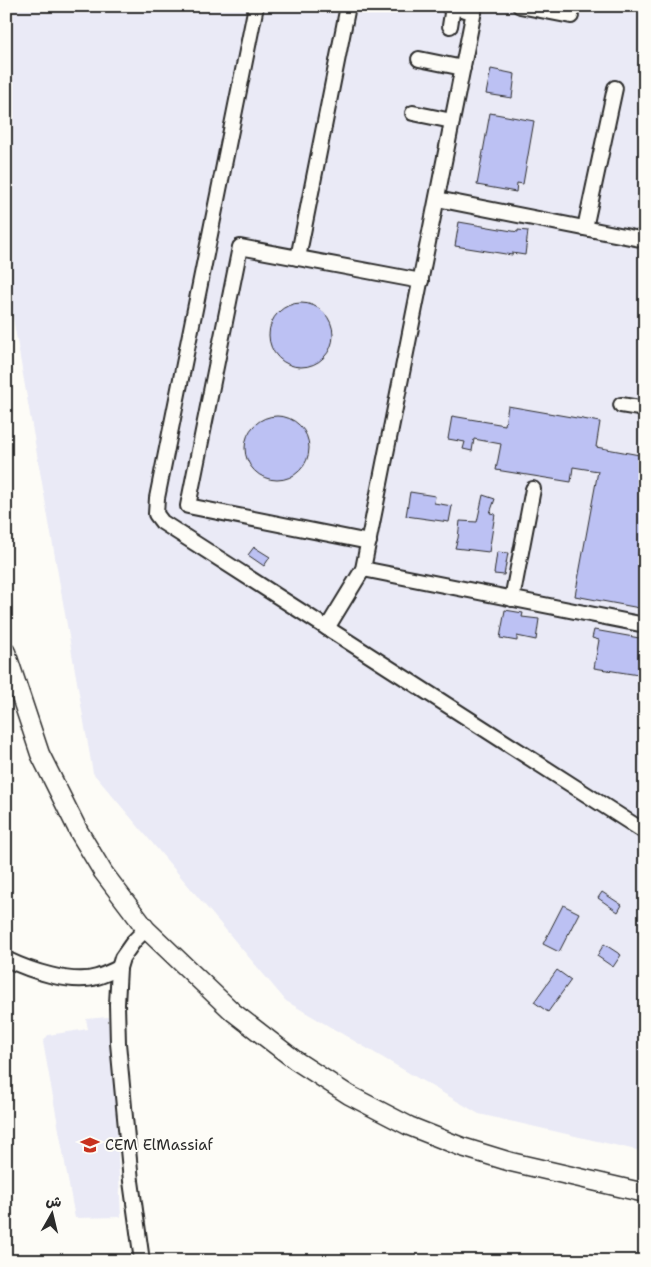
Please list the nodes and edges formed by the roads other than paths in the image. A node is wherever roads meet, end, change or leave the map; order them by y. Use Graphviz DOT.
graph roads {
  1 [pos="256,6"];
  2 [pos="348,6"];
  3 [pos="520,6"];
  4 [pos="450,7"];
  5 [pos="475,9"];
  6 [pos="571,16"];
  7 [pos="450,26"];
  8 [pos="419,59"];
  9 [pos="463,68"];
  10 [pos="614,88"];
  11 [pos="413,113"];
  12 [pos="452,121"];
  13 [pos="437,198"];
  14 [pos="585,228"];
  15 [pos="645,240"];
  16 [pos="298,258"];
  17 [pos="420,281"];
  18 [pos="621,405"];
  19 [pos="645,409"];
  20 [pos="533,489"];
  21 [pos="369,542"];
  22 [pos="363,570"];
  23 [pos="512,599"];
  24 [pos="645,625"];
  25 [pos="326,628"];
  26 [pos="6,652"];
  27 [pos="9,673"];
  28 [pos="645,832"];
  29 [pos="146,929"];
  30 [pos="6,959"];
  31 [pos="119,968"];
  32 [pos="645,1193"];
  33 [pos="142,1261"];
  1 -- 25 [label="street"];
  2 -- 16 [label="street"];
  3 -- 6 [label="street"];
  4 -- 5 [label="street"];
  4 -- 7 [label="street"];
  5 -- 9 [label="street"];
  8 -- 9 [label="street"];
  9 -- 12 [label="street"];
  10 -- 14 [label="street"];
  11 -- 12 [label="street"];
  12 -- 13 [label="street"];
  13 -- 14 [label="street"];
  13 -- 17 [label="street"];
  14 -- 15 [label="street"];
  16 -- 17 [label="street"];
  16 -- 21 [label="street"];
  17 -- 21 [label="street"];
  18 -- 19 [label="street"];
  20 -- 23 [label="street"];
  21 -- 22 [label="street"];
  22 -- 23 [label="street"];
  22 -- 25 [label="street"];
  23 -- 24 [label="street"];
  25 -- 28 [label="street"];
  26 -- 27 [label="main road"];
  27 -- 29 [label="main road"];
  29 -- 31 [label="street"];
  29 -- 32 [label="main road"];
  30 -- 31 [label="street"];
  31 -- 33 [label="street"];
}
